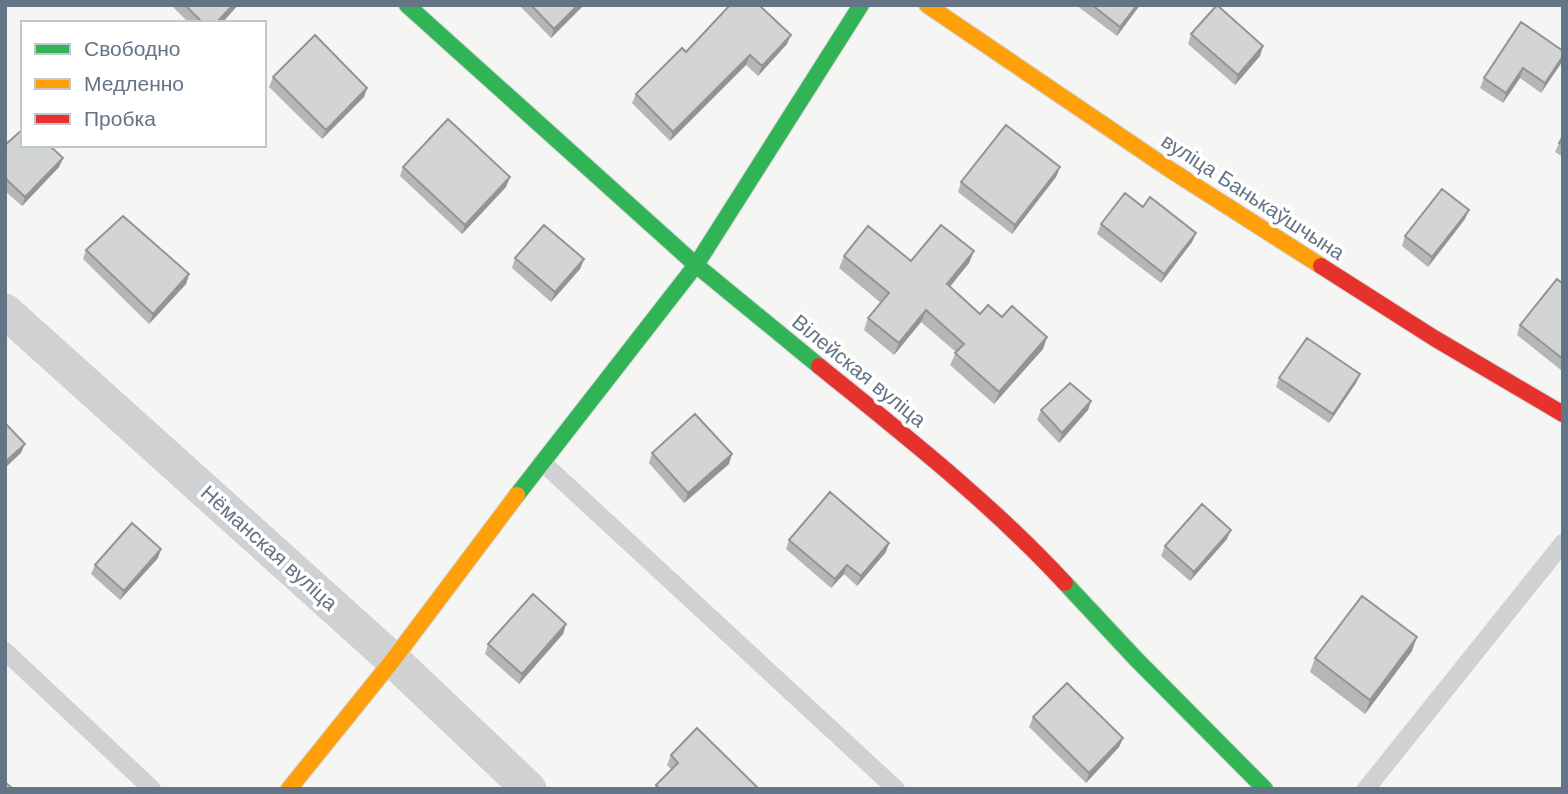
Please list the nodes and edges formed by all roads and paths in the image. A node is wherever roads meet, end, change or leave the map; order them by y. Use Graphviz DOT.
graph roads {
  1 [pos="407,5"];
  2 [pos="861,5"];
  3 [pos="928,5"];
  4 [pos="696,265"];
  5 [pos="5,311"];
  6 [pos="1563,414"];
  7 [pos="542,462"];
  8 [pos="1563,543"];
  9 [pos="5,651"];
  10 [pos="393,660"];
  11 [pos="152,789"];
  12 [pos="289,789"];
  13 [pos="529,789"];
  14 [pos="896,789"];
  15 [pos="1265,789"];
  16 [pos="1366,789"];
  1 -- 4 [label="street, Вілейская вуліца"];
  2 -- 4 [label="street"];
  3 -- 6 [label="street, вуліца Банькаўшчына"];
  4 -- 7 [label="street"];
  4 -- 15 [label="street, Вілейская вуліца"];
  5 -- 10 [label="street, Нёманская вуліца"];
  7 -- 10 [label="street"];
  7 -- 14 [label="lane"];
  8 -- 16 [label="lane"];
  9 -- 11 [label="lane"];
  10 -- 12 [label="street"];
  10 -- 13 [label="street, Нёманская вуліца"];
}
